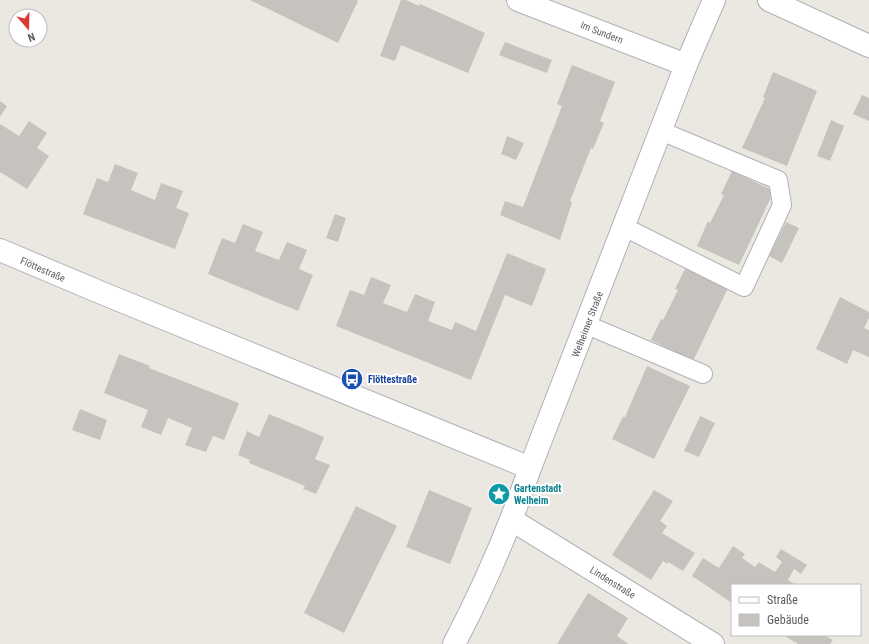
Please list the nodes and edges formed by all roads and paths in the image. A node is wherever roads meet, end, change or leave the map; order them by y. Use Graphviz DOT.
graph roads {
  1 [pos="518,0"];
  2 [pos="714,0"];
  3 [pos="769,0"];
  4 [pos="869,46"];
  5 [pos="686,65"];
  6 [pos="661,131"];
  7 [pos="624,228"];
  8 [pos="0,250"];
  9 [pos="587,324"];
  10 [pos="703,374"];
  11 [pos="530,468"];
  12 [pos="512,520"];
  13 [pos="454,644"];
  14 [pos="713,644"];
  1 -- 5 [label="street, Im Sundern"];
  2 -- 5 [label="street, Welheimer Straße"];
  3 -- 4 [label="street"];
  5 -- 6 [label="street, Welheimer Straße"];
  6 -- 7 [label="street, Welheimer Straße"];
  6 -- 7 [label="lane"];
  7 -- 9 [label="street, Welheimer Straße"];
  8 -- 11 [label="street, Flöttestraße"];
  9 -- 10 [label="lane"];
  9 -- 11 [label="street, Welheimer Straße"];
  11 -- 12 [label="street, Welheimer Straße"];
  12 -- 13 [label="street, Welheimer Straße"];
  12 -- 14 [label="street, Lindenstraße"];
}
